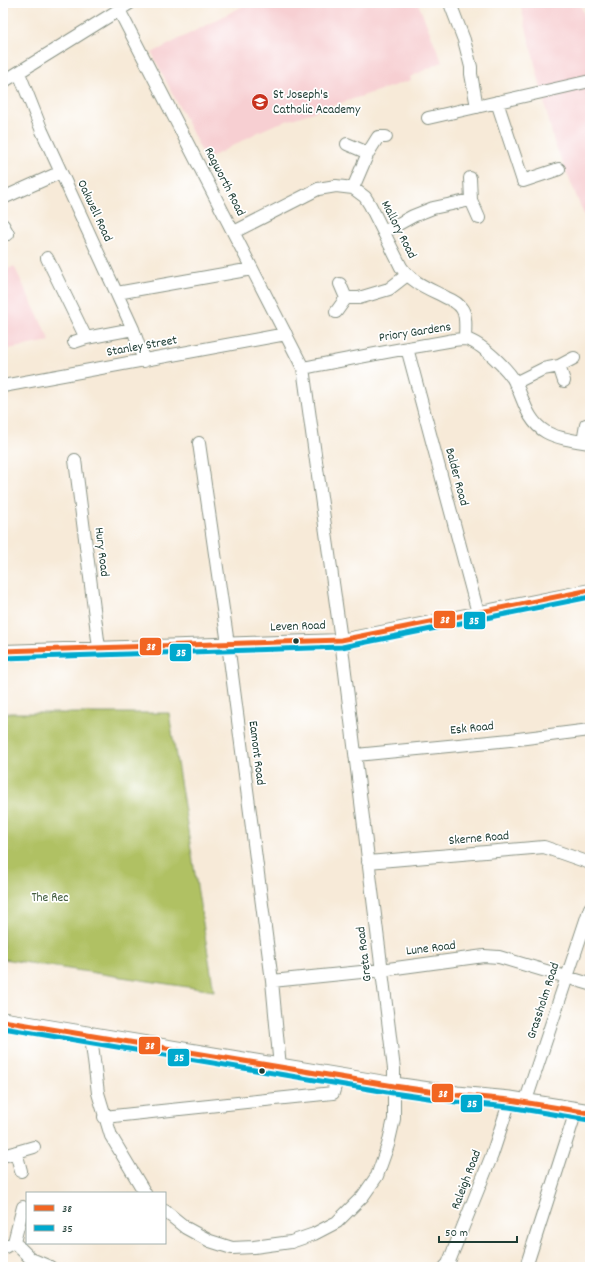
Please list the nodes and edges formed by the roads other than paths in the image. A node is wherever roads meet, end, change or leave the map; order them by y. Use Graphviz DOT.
graph roads {
  1 [pos="130,3"];
  2 [pos="451,6"];
  3 [pos="119,10"];
  4 [pos="19,73"];
  5 [pos="590,81"];
  6 [pos="3,82"];
  7 [pos="497,102"];
  8 [pos="478,107"];
  9 [pos="428,118"];
  10 [pos="386,137"];
  11 [pos="347,144"];
  12 [pos="368,153"];
  13 [pos="559,169"];
  14 [pos="61,172"];
  15 [pos="470,178"];
  16 [pos="353,188"];
  17 [pos="3,198"];
  18 [pos="471,200"];
  19 [pos="479,218"];
  20 [pos="234,232"];
  21 [pos="384,232"];
  22 [pos="47,258"];
  23 [pos="252,269"];
  24 [pos="407,275"];
  25 [pos="340,284"];
  26 [pos="117,293"];
  27 [pos="346,298"];
  28 [pos="336,312"];
  29 [pos="133,329"];
  30 [pos="286,334"];
  31 [pos="86,338"];
  32 [pos="465,339"];
  33 [pos="74,342"];
  34 [pos="407,348"];
  35 [pos="574,358"];
  36 [pos="144,361"];
  37 [pos="559,366"];
  38 [pos="303,368"];
  39 [pos="564,381"];
  40 [pos="515,383"];
  41 [pos="3,386"];
  42 [pos="586,425"];
  43 [pos="587,442"];
  44 [pos="199,443"];
  45 [pos="75,460"];
  46 [pos="590,590"];
  47 [pos="478,613"];
  48 [pos="342,640"];
  49 [pos="228,644"];
  50 [pos="99,648"];
  51 [pos="3,651"];
  52 [pos="590,730"];
  53 [pos="356,755"];
  54 [pos="368,862"];
  55 [pos="590,863"];
  56 [pos="590,908"];
  57 [pos="381,970"];
  58 [pos="567,976"];
  59 [pos="272,981"];
  60 [pos="590,984"];
  61 [pos="3,1021"];
  62 [pos="92,1036"];
  63 [pos="280,1067"];
  64 [pos="338,1076"];
  65 [pos="394,1086"];
  66 [pos="517,1102"];
  67 [pos="583,1112"];
  68 [pos="104,1117"];
  69 [pos="34,1147"];
  70 [pos="16,1152"];
  71 [pos="3,1156"];
  72 [pos="21,1171"];
  73 [pos="144,1192"];
  74 [pos="23,1206"];
  75 [pos="166,1212"];
  76 [pos="14,1242"];
  77 [pos="3,1248"];
  78 [pos="50,1267"];
  79 [pos="445,1267"];
  80 [pos="526,1267"];
  1 -- 3 [label="street"];
  2 -- 8 [label="street"];
  3 -- 4 [label="street"];
  3 -- 20 [label="street, Ragworth Road"];
  4 -- 6 [label="street"];
  4 -- 14 [label="street, Oakwell Road"];
  5 -- 7 [label="street"];
  7 -- 8 [label="street"];
  7 -- 13 [label="street"];
  8 -- 9 [label="street"];
  10 -- 12 [label="street"];
  11 -- 12 [label="street"];
  12 -- 16 [label="street"];
  14 -- 17 [label="street"];
  14 -- 26 [label="street, Oakwell Road"];
  15 -- 18 [label="street"];
  16 -- 20 [label="street"];
  16 -- 21 [label="street, Mallory Road"];
  18 -- 19 [label="street"];
  18 -- 21 [label="street"];
  20 -- 23 [label="street, Ragworth Road"];
  21 -- 24 [label="street, Mallory Road"];
  22 -- 31 [label="street"];
  23 -- 26 [label="street"];
  23 -- 30 [label="street, Ragworth Road"];
  24 -- 27 [label="street"];
  24 -- 32 [label="street, Mallory Road"];
  25 -- 27 [label="street"];
  26 -- 29 [label="street, Oakwell Road"];
  27 -- 28 [label="street"];
  29 -- 31 [label="street"];
  29 -- 36 [label="street, Oakwell Road"];
  30 -- 36 [label="street, Stanley Street"];
  30 -- 38 [label="street, Ragworth Road"];
  31 -- 33 [label="street"];
  32 -- 34 [label="street, Priory Gardens"];
  32 -- 40 [label="street, Priory Gardens"];
  34 -- 38 [label="street, Priory Gardens"];
  34 -- 47 [label="street, Balder Road"];
  35 -- 37 [label="street"];
  36 -- 41 [label="street, Stanley Street"];
  37 -- 39 [label="street"];
  37 -- 40 [label="street"];
  38 -- 48 [label="street, Greta Road"];
  40 -- 43 [label="street, Priory Gardens"];
  42 -- 43 [label="street, Priory Gardens"];
  44 -- 49 [label="street, Eamont Road"];
  45 -- 50 [label="street, Hury Road"];
  46 -- 47 [label="street, Leven Road"];
  47 -- 48 [label="street, Leven Road"];
  48 -- 49 [label="street, Leven Road"];
  48 -- 53 [label="street, Greta Road"];
  49 -- 50 [label="street, Leven Road"];
  49 -- 59 [label="street, Eamont Road"];
  50 -- 51 [label="street, Leven Road"];
  52 -- 53 [label="street, Esk Road"];
  53 -- 54 [label="street, Greta Road"];
  54 -- 55 [label="street, Skerne Road"];
  54 -- 57 [label="street, Greta Road"];
  56 -- 58 [label="street, Grassholm Road"];
  57 -- 58 [label="street, Lune Road"];
  57 -- 59 [label="street, Lune Road"];
  57 -- 65 [label="street, Greta Road"];
  58 -- 60 [label="street, Lune Road"];
  58 -- 66 [label="street, Grassholm Road"];
  59 -- 63 [label="street, Eamont Road"];
  61 -- 62 [label="street"];
  62 -- 63 [label="street"];
  62 -- 68 [label="street"];
  63 -- 64 [label="street"];
  64 -- 65 [label="street"];
  64 -- 68 [label="street"];
  65 -- 66 [label="street"];
  65 -- 75 [label="street, Greta Road"];
  66 -- 67 [label="street"];
  66 -- 79 [label="street, Raleigh Road"];
  67 -- 80 [label="street"];
  68 -- 73 [label="street"];
  69 -- 70 [label="street"];
  70 -- 71 [label="street"];
  70 -- 72 [label="street"];
  74 -- 76 [label="street"];
  76 -- 77 [label="street"];
  76 -- 78 [label="street"];
}
